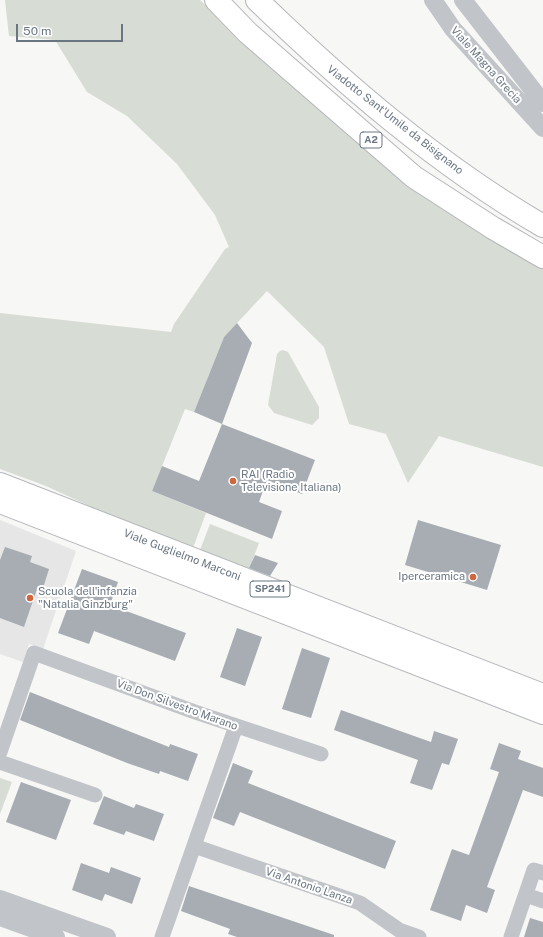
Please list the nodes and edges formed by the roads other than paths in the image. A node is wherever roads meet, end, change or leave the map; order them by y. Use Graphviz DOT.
graph roads {
  1 [pos="216,0"];
  2 [pos="257,0"];
  3 [pos="433,0"];
  4 [pos="462,0"];
  5 [pos="543,103"];
  6 [pos="543,128"];
  7 [pos="543,226"];
  8 [pos="543,257"];
  9 [pos="0,484"];
  10 [pos="0,502"];
  11 [pos="542,699"];
  12 [pos="236,726"];
  13 [pos="0,752"];
  14 [pos="321,754"];
  15 [pos="0,762"];
  16 [pos="95,795"];
  17 [pos="194,846"];
  18 [pos="543,873"];
  19 [pos="525,898"];
  20 [pos="0,900"];
  21 [pos="543,901"];
  22 [pos="0,918"];
  23 [pos="56,937"];
  24 [pos="107,937"];
  25 [pos="162,937"];
  26 [pos="419,937"];
  27 [pos="511,937"];
  1 -- 8 [label="main road, A2"];
  2 -- 7 [label="main road, Viadotto Sant'Umile da Bisignano / A2"];
  3 -- 6 [label="street, Viale Magna Grecia"];
  4 -- 5 [label="street, Viale Magna Grecia"];
  9 -- 11 [label="main road, Viale Guglielmo Marconi / SP241"];
  10 -- 11 [label="main road, Viale Guglielmo Marconi"];
  12 -- 13 [label="street, Via Don Silvestro Marano"];
  12 -- 14 [label="street, Via Don Silvestro Marano"];
  12 -- 17 [label="street"];
  15 -- 16 [label="street"];
  17 -- 25 [label="street"];
  17 -- 26 [label="street, Via Antonio Lanza"];
  18 -- 19 [label="street"];
  19 -- 21 [label="street"];
  19 -- 27 [label="street"];
  20 -- 24 [label="street"];
  22 -- 23 [label="street"];
}
